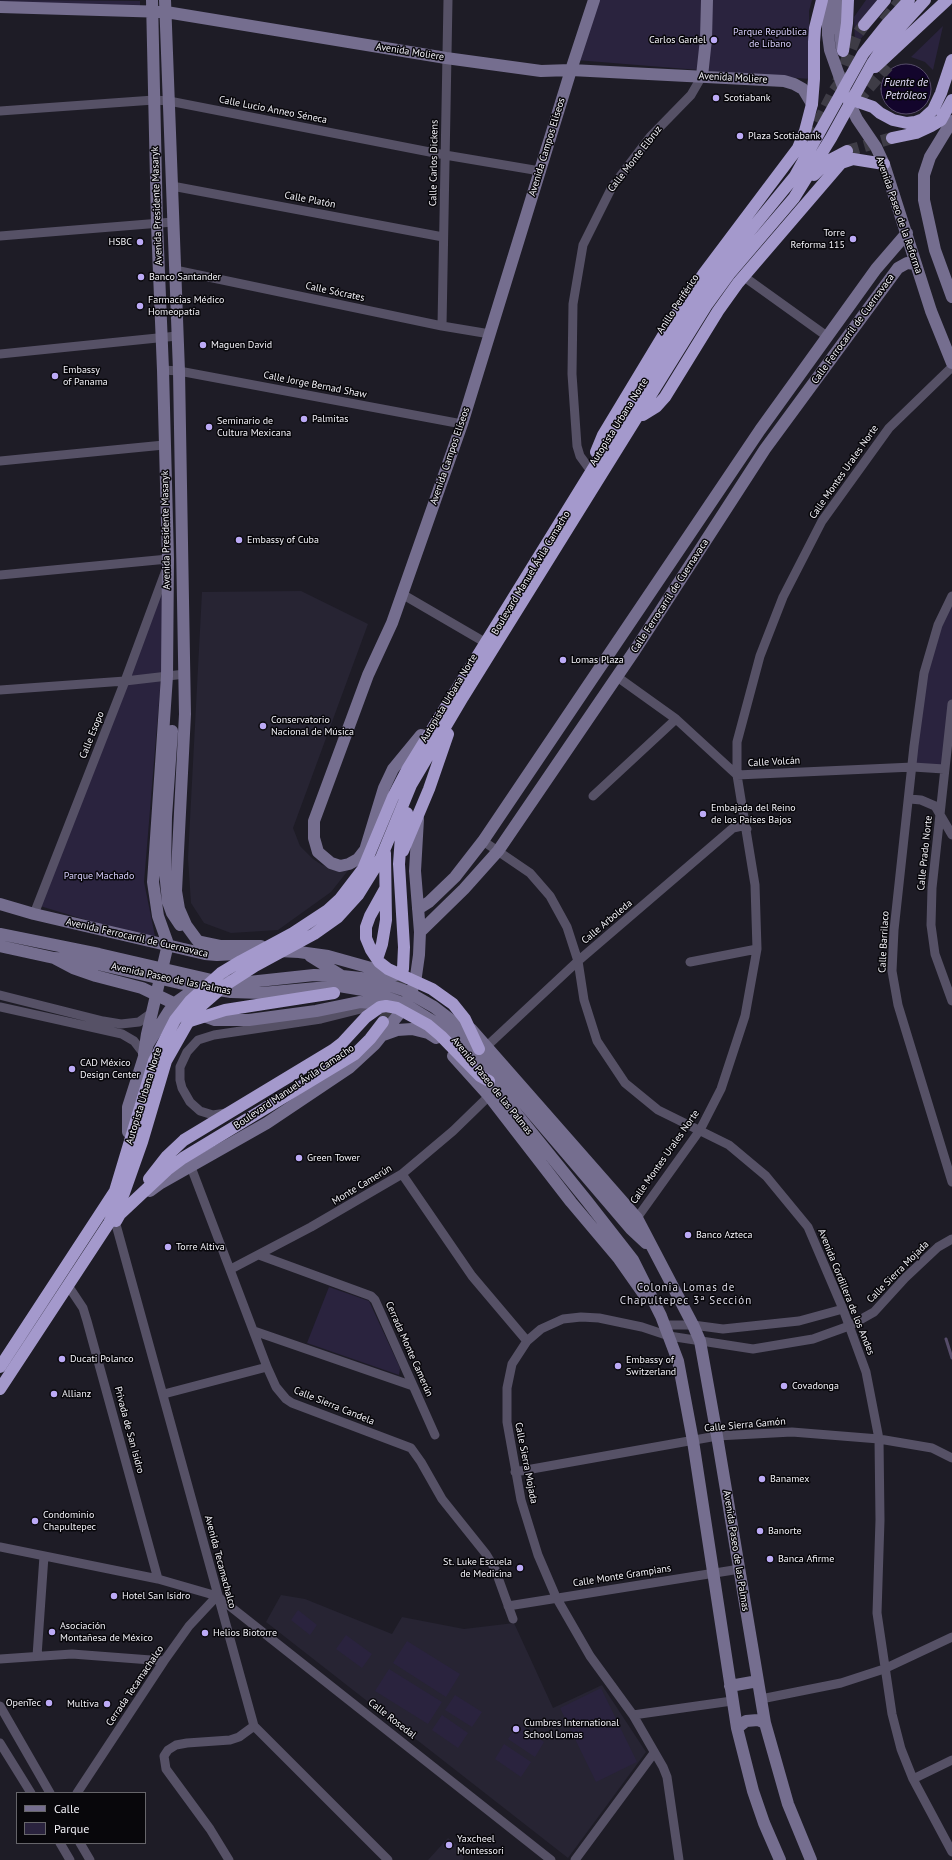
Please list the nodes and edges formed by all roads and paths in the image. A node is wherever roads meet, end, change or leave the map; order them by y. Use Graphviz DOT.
graph roads {
  1 [pos="165,0"];
  2 [pos="448,0"];
  3 [pos="594,0"];
  4 [pos="707,0"];
  5 [pos="822,0"];
  6 [pos="828,0"];
  7 [pos="838,0"];
  8 [pos="848,0"];
  9 [pos="885,0"];
  10 [pos="909,0"];
  11 [pos="925,0"];
  12 [pos="947,0"];
  13 [pos="152,6"];
  14 [pos="952,6"];
  15 [pos="0,7"];
  16 [pos="166,12"];
  17 [pos="864,26"];
  18 [pos="843,51"];
  19 [pos="446,58"];
  20 [pos="952,60"];
  21 [pos="888,66"];
  22 [pos="571,70"];
  23 [pos="702,76"];
  24 [pos="840,77"];
  25 [pos="862,79"];
  26 [pos="847,98"];
  27 [pos="154,100"];
  28 [pos="952,100"];
  29 [pos="169,101"];
  30 [pos="812,104"];
  31 [pos="0,111"];
  32 [pos="952,121"];
  33 [pos="892,138"];
  34 [pos="847,151"];
  35 [pos="445,155"];
  36 [pos="798,160"];
  37 [pos="884,164"];
  38 [pos="540,171"];
  39 [pos="172,186"];
  40 [pos="799,190"];
  41 [pos="173,222"];
  42 [pos="157,224"];
  43 [pos="907,233"];
  44 [pos="0,236"];
  45 [pos="444,237"];
  46 [pos="760,246"];
  47 [pos="916,264"];
  48 [pos="175,270"];
  49 [pos="744,276"];
  50 [pos="952,297"];
  51 [pos="442,326"];
  52 [pos="490,334"];
  53 [pos="162,336"];
  54 [pos="177,336"];
  55 [pos="828,337"];
  56 [pos="0,354"];
  57 [pos="952,363"];
  58 [pos="952,367"];
  59 [pos="163,370"];
  60 [pos="179,371"];
  61 [pos="788,392"];
  62 [pos="800,401"];
  63 [pos="643,415"];
  64 [pos="462,424"];
  65 [pos="164,446"];
  66 [pos="0,461"];
  67 [pos="590,463"];
  68 [pos="168,561"];
  69 [pos="0,574"];
  70 [pos="402,594"];
  71 [pos="952,596"];
  72 [pos="481,640"];
  73 [pos="619,640"];
  74 [pos="635,650"];
  75 [pos="176,675"];
  76 [pos="616,676"];
  77 [pos="126,681"];
  78 [pos="0,690"];
  79 [pos="952,704"];
  80 [pos="455,711"];
  81 [pos="676,719"];
  82 [pos="421,735"];
  83 [pos="441,744"];
  84 [pos="913,767"];
  85 [pos="944,769"];
  86 [pos="737,775"];
  87 [pos="593,796"];
  88 [pos="910,799"];
  89 [pos="940,816"];
  90 [pos="747,829"];
  91 [pos="952,835"];
  92 [pos="483,841"];
  93 [pos="365,850"];
  94 [pos="498,851"];
  95 [pos="0,904"];
  96 [pos="418,909"];
  97 [pos="34,914"];
  98 [pos="370,916"];
  99 [pos="420,932"];
  100 [pos="0,934"];
  101 [pos="168,944"];
  102 [pos="0,946"];
  103 [pos="757,949"];
  104 [pos="244,954"];
  105 [pos="217,955"];
  106 [pos="419,955"];
  107 [pos="328,956"];
  108 [pos="378,956"];
  109 [pos="578,961"];
  110 [pos="690,962"];
  111 [pos="352,963"];
  112 [pos="98,965"];
  113 [pos="403,969"];
  114 [pos="370,973"];
  115 [pos="342,976"];
  116 [pos="387,976"];
  117 [pos="413,988"];
  118 [pos="334,993"];
  119 [pos="0,995"];
  120 [pos="435,995"];
  121 [pos="952,1001"];
  122 [pos="346,1004"];
  123 [pos="0,1007"];
  124 [pos="398,1007"];
  125 [pos="153,1012"];
  126 [pos="462,1020"];
  127 [pos="383,1022"];
  128 [pos="102,1026"];
  129 [pos="383,1034"];
  130 [pos="438,1040"];
  131 [pos="480,1045"];
  132 [pos="144,1054"];
  133 [pos="489,1081"];
  134 [pos="489,1096"];
  135 [pos="244,1109"];
  136 [pos="700,1130"];
  137 [pos="128,1132"];
  138 [pos="210,1143"];
  139 [pos="190,1167"];
  140 [pos="402,1174"];
  141 [pos="952,1182"];
  142 [pos="637,1218"];
  143 [pos="115,1220"];
  144 [pos="952,1239"];
  145 [pos="652,1248"];
  146 [pos="259,1255"];
  147 [pos="231,1270"];
  148 [pos="71,1290"];
  149 [pos="843,1309"];
  150 [pos="693,1325"];
  151 [pos="665,1326"];
  152 [pos="849,1326"];
  153 [pos="254,1331"];
  154 [pos="527,1341"];
  155 [pos="700,1341"];
  156 [pos="0,1356"];
  157 [pos="0,1367"];
  158 [pos="267,1367"];
  159 [pos="413,1386"];
  160 [pos="0,1389"];
  161 [pos="164,1394"];
  162 [pos="0,1395"];
  163 [pos="435,1434"];
  164 [pos="717,1436"];
  165 [pos="879,1439"];
  166 [pos="693,1441"];
  167 [pos="952,1458"];
  168 [pos="515,1472"];
  169 [pos="0,1547"];
  170 [pos="44,1556"];
  171 [pos="740,1569"];
  172 [pos="713,1572"];
  173 [pos="158,1579"];
  174 [pos="217,1596"];
  175 [pos="556,1597"];
  176 [pos="508,1606"];
  177 [pos="513,1619"];
  178 [pos="952,1637"];
  179 [pos="37,1656"];
  180 [pos="0,1659"];
  181 [pos="164,1661"];
  182 [pos="884,1669"];
  183 [pos="758,1681"];
  184 [pos="730,1686"];
  185 [pos="761,1699"];
  186 [pos="732,1701"];
  187 [pos="0,1706"];
  188 [pos="633,1715"];
  189 [pos="765,1723"];
  190 [pos="254,1726"];
  191 [pos="737,1728"];
  192 [pos="0,1743"];
  193 [pos="654,1753"];
  194 [pos="952,1760"];
  195 [pos="40,1778"];
  196 [pos="913,1779"];
  197 [pos="29,1789"];
  198 [pos="49,1792"];
  199 [pos="78,1792"];
  200 [pos="61,1844"];
  201 [pos="81,1844"];
  202 [pos="952,1852"];
  203 [pos="70,1860"];
  204 [pos="90,1860"];
  205 [pos="229,1860"];
  206 [pos="388,1860"];
  207 [pos="551,1860"];
  208 [pos="575,1860"];
  209 [pos="679,1860"];
  210 [pos="780,1860"];
  211 [pos="811,1860"];
  1 -- 16 [label="main road, Avenida Presidente Masaryk"];
  2 -- 19 [label="street, Calle Carlos Dickens"];
  3 -- 22 [label="main road, Avenida Campos Elíseos"];
  4 -- 23 [label="main road, Calle Monte Elbruz"];
  5 -- 30 [label="highway"];
  6 -- 24 [label="main road, Avenida Paseo de la Reforma"];
  7 -- 18 [label="main road"];
  8 -- 18 [label="highway"];
  9 -- 17 [label="highway"];
  10 -- 157 [label="highway, Autopista Urbana Norte"];
  11 -- 25 [label="highway, Autopista Urbana Norte"];
  12 -- 25 [label="highway"];
  13 -- 15 [label="main road, Avenida Moliere"];
  13 -- 16 [label="main road, Avenida Moliere"];
  13 -- 27 [label="main road, Avenida Presidente Masaryk"];
  14 -- 21 [label="highway"];
  16 -- 19 [label="main road, Avenida Moliere"];
  16 -- 29 [label="main road, Avenida Presidente Masaryk"];
  18 -- 24 [label="main road"];
  19 -- 22 [label="main road, Avenida Moliere"];
  19 -- 35 [label="street, Calle Carlos Dickens"];
  20 -- 26 [label="highway"];
  22 -- 23 [label="main road, Avenida Moliere"];
  22 -- 38 [label="main road, Avenida Campos Elíseos"];
  23 -- 30 [label="main road, Avenida Moliere"];
  23 -- 67 [label="street, Calle Monte Elbruz"];
  24 -- 26 [label="main road, Avenida Paseo de la Reforma"];
  25 -- 40 [label="highway, Autopista Urbana Norte"];
  26 -- 37 [label="main road, Avenida Paseo de la Reforma"];
  27 -- 29 [label="street, Calle Lucio Anneo Séneca"];
  27 -- 31 [label="street, Calle Lucio Anneo Séneca"];
  27 -- 42 [label="main road, Avenida Presidente Masaryk"];
  28 -- 33 [label="highway"];
  29 -- 35 [label="street, Calle Lucio Anneo Séneca"];
  29 -- 39 [label="main road, Avenida Presidente Masaryk"];
  30 -- 67 [label="highway"];
  32 -- 50 [label="main road"];
  34 -- 40 [label="highway"];
  35 -- 38 [label="street, Calle Lucio Anneo Séneca"];
  35 -- 45 [label="street, Calle Carlos Dickens"];
  36 -- 67 [label="highway, Anillo Periférico"];
  37 -- 43 [label="main road, Avenida Paseo de la Reforma"];
  37 -- 49 [label="highway"];
  38 -- 52 [label="main road, Avenida Campos Elíseos"];
  39 -- 41 [label="main road, Avenida Presidente Masaryk"];
  39 -- 45 [label="street, Calle Platón"];
  40 -- 80 [label="highway, Autopista Urbana Norte"];
  41 -- 42 [label="street"];
  41 -- 48 [label="main road, Avenida Presidente Masaryk"];
  42 -- 44 [label="street"];
  42 -- 53 [label="main road, Avenida Presidente Masaryk"];
  43 -- 47 [label="main road, Avenida Paseo de la Reforma"];
  43 -- 55 [label="main road, Calle Ferrocarril de Cuernavaca"];
  45 -- 51 [label="street, Calle Carlos Dickens"];
  46 -- 63 [label="highway"];
  47 -- 57 [label="main road, Avenida Paseo de la Reforma"];
  47 -- 62 [label="main road, Calle Ferrocarril de Cuernavaca"];
  48 -- 51 [label="street, Calle Sócrates"];
  48 -- 54 [label="main road, Avenida Presidente Masaryk"];
  49 -- 55 [label="street"];
  49 -- 63 [label="highway"];
  51 -- 52 [label="street, Calle Sócrates"];
  52 -- 64 [label="main road, Avenida Campos Elíseos"];
  53 -- 54 [label="street"];
  53 -- 56 [label="street"];
  53 -- 59 [label="main road, Avenida Presidente Masaryk"];
  54 -- 60 [label="main road, Avenida Presidente Masaryk"];
  55 -- 61 [label="main road, Calle Ferrocarril de Cuernavaca"];
  58 -- 86 [label="street, Calle Montes Urales Norte"];
  59 -- 60 [label="street, Calle Jorge Bernad Shaw"];
  59 -- 65 [label="main road, Avenida Presidente Masaryk"];
  60 -- 64 [label="street, Calle Jorge Bernad Shaw"];
  60 -- 75 [label="main road, Avenida Presidente Masaryk"];
  61 -- 62 [label="main road"];
  61 -- 73 [label="main road, Calle Ferrocarril de Cuernavaca"];
  62 -- 74 [label="main road, Calle Ferrocarril de Cuernavaca"];
  63 -- 83 [label="highway, Boulevard Manuel Ávila Camacho"];
  64 -- 70 [label="main road, Avenida Campos Elíseos"];
  65 -- 66 [label="street"];
  65 -- 68 [label="main road, Avenida Presidente Masaryk"];
  67 -- 72 [label="highway, Boulevard Manuel Ávila Camacho"];
  68 -- 69 [label="street"];
  68 -- 75 [label="main road, Avenida Presidente Masaryk"];
  68 -- 77 [label="street, Calle Esopo"];
  70 -- 72 [label="street"];
  70 -- 93 [label="main road, Avenida Campos Elíseos"];
  71 -- 84 [label="street"];
  72 -- 82 [label="highway, Boulevard Manuel Ávila Camacho"];
  73 -- 74 [label="main road"];
  73 -- 92 [label="main road, Calle Ferrocarril de Cuernavaca"];
  74 -- 76 [label="main road, Calle Ferrocarril de Cuernavaca"];
  75 -- 77 [label="street"];
  75 -- 101 [label="main road, Avenida Presidente Masaryk"];
  75 -- 105 [label="main road, Avenida Presidente Masaryk"];
  75 -- 115 [label="main road"];
  76 -- 81 [label="street, Calle Volcán"];
  76 -- 94 [label="main road, Calle Ferrocarril de Cuernavaca"];
  77 -- 78 [label="street"];
  77 -- 97 [label="street, Calle Esopo"];
  79 -- 85 [label="street, Calle Prado Norte"];
  80 -- 98 [label="highway"];
  80 -- 143 [label="highway, Autopista Urbana Norte"];
  81 -- 86 [label="street, Calle Volcán"];
  81 -- 87 [label="street"];
  82 -- 93 [label="main road, Boulevard Manuel Ávila Camacho"];
  82 -- 108 [label="highway, Boulevard Manuel Ávila Camacho"];
  83 -- 96 [label="main road, Boulevard Manuel Ávila Camacho"];
  83 -- 113 [label="highway, Boulevard Manuel Ávila Camacho"];
  84 -- 85 [label="street, Calle Volcán"];
  84 -- 86 [label="street, Calle Volcán"];
  84 -- 88 [label="street, Calle Barrilaco"];
  85 -- 89 [label="street, Calle Prado Norte"];
  86 -- 90 [label="street, Calle Montes Urales Norte"];
  88 -- 89 [label="street"];
  88 -- 141 [label="street, Calle Barrilaco"];
  89 -- 91 [label="street"];
  89 -- 121 [label="street, Calle Prado Norte"];
  90 -- 103 [label="street, Calle Montes Urales Norte"];
  90 -- 109 [label="street, Calle Arboleda"];
  92 -- 94 [label="street, Avenida Cordillera de los Andes"];
  92 -- 96 [label="main road, Calle Ferrocarril de Cuernavaca"];
  93 -- 104 [label="main road, Boulevard Manuel Ávila Camacho"];
  94 -- 99 [label="main road, Calle Ferrocarril de Cuernavaca"];
  94 -- 109 [label="street, Avenida Cordillera de los Andes"];
  95 -- 97 [label="main road, Avenida Ferrocarril de Cuernavaca"];
  96 -- 99 [label="main road, Boulevard Manuel Ávila Camacho"];
  97 -- 101 [label="main road, Avenida Ferrocarril de Cuernavaca"];
  98 -- 116 [label="highway"];
  98 -- 131 [label="highway"];
  99 -- 106 [label="main road, Boulevard Manuel Ávila Camacho"];
  100 -- 112 [label="main road"];
  101 -- 105 [label="main road, Avenida Ferrocarril de Cuernavaca"];
  101 -- 125 [label="main road"];
  102 -- 112 [label="main road"];
  103 -- 110 [label="street"];
  103 -- 136 [label="street, Calle Montes Urales Norte"];
  104 -- 105 [label="main road, Avenida Ferrocarril de Cuernavaca"];
  104 -- 107 [label="main road, Avenida Ferrocarril de Cuernavaca"];
  104 -- 132 [label="main road, Boulevard Manuel Ávila Camacho"];
  106 -- 117 [label="main road, Boulevard Manuel Ávila Camacho"];
  106 -- 120 [label="main road"];
  107 -- 111 [label="main road, Avenida Ferrocarril de Cuernavaca"];
  107 -- 114 [label="main road"];
  109 -- 131 [label="street, Calle Arboleda"];
  109 -- 136 [label="street, Avenida Cordillera de los Andes"];
  111 -- 114 [label="main road"];
  111 -- 117 [label="main road, Avenida Ferrocarril de Cuernavaca"];
  112 -- 115 [label="main road"];
  112 -- 122 [label="main road"];
  112 -- 133 [label="main road, Avenida Paseo de las Palmas"];
  114 -- 117 [label="main road"];
  115 -- 116 [label="main road"];
  115 -- 131 [label="main road, Avenida Paseo de las Palmas"];
  116 -- 131 [label="highway"];
  117 -- 120 [label="main road, Avenida Paseo de las Palmas"];
  117 -- 122 [label="main road"];
  117 -- 124 [label="main road, Boulevard Manuel Ávila Camacho"];
  117 -- 126 [label="main road"];
  118 -- 137 [label="highway, Boulevard Manuel Ávila Camacho"];
  119 -- 128 [label="street"];
  120 -- 126 [label="main road, Avenida Paseo de las Palmas"];
  122 -- 124 [label="main road"];
  123 -- 128 [label="street"];
  124 -- 129 [label="main road, Boulevard Manuel Ávila Camacho"];
  124 -- 130 [label="main road, Avenida Paseo de las Palmas"];
  124 -- 135 [label="highway"];
  124 -- 135 [label="street"];
  125 -- 128 [label="street"];
  125 -- 132 [label="main road"];
  126 -- 130 [label="main road"];
  126 -- 131 [label="main road, Avenida Paseo de las Palmas"];
  127 -- 138 [label="highway, Boulevard Manuel Ávila Camacho"];
  128 -- 132 [label="street"];
  129 -- 130 [label="main road"];
  129 -- 139 [label="main road, Boulevard Manuel Ávila Camacho"];
  130 -- 134 [label="main road, Avenida Paseo de las Palmas"];
  131 -- 142 [label="main road, Avenida Paseo de las Palmas"];
  131 -- 145 [label="main road, Avenida Paseo de las Palmas"];
  132 -- 137 [label="main road, Boulevard Manuel Ávila Camacho"];
  133 -- 143 [label="highway"];
  133 -- 151 [label="main road, Avenida Paseo de las Palmas"];
  134 -- 140 [label="street, Monte Camerún"];
  134 -- 151 [label="main road, Avenida Paseo de las Palmas"];
  135 -- 138 [label="highway"];
  136 -- 142 [label="street, Calle Montes Urales Norte"];
  136 -- 149 [label="street, Avenida Cordillera de los Andes"];
  137 -- 156 [label="highway, Boulevard Manuel Ávila Camacho"];
  138 -- 143 [label="highway, Boulevard Manuel Ávila Camacho"];
  139 -- 143 [label="main road, Boulevard Manuel Ávila Camacho"];
  139 -- 147 [label="street, Calle Sierra Candela"];
  140 -- 146 [label="street, Monte Camerún"];
  140 -- 154 [label="street"];
  142 -- 145 [label="main road, Avenida Paseo de las Palmas"];
  143 -- 148 [label="highway, Boulevard Manuel Ávila Camacho"];
  143 -- 160 [label="highway, Autopista Urbana Norte"];
  143 -- 161 [label="street, Avenida Tecamachalco"];
  144 -- 152 [label="street, Calle Sierra Mojada"];
  145 -- 150 [label="main road, Avenida Paseo de las Palmas"];
  146 -- 147 [label="street, Monte Camerún"];
  146 -- 159 [label="street, Cerrada Monte Camerún"];
  147 -- 153 [label="street, Calle Sierra Candela"];
  148 -- 162 [label="highway, Boulevard Manuel Ávila Camacho"];
  148 -- 173 [label="street, Privada de San Isidro"];
  149 -- 150 [label="street, Calle Sierra Mojada"];
  149 -- 152 [label="street, Avenida Cordillera de los Andes"];
  150 -- 151 [label="street, Calle Sierra Mojada"];
  150 -- 155 [label="main road, Avenida Paseo de las Palmas"];
  151 -- 154 [label="street, Calle Sierra Mojada"];
  151 -- 155 [label="street, Calle Sierra Mojada"];
  151 -- 166 [label="main road, Avenida Paseo de las Palmas"];
  152 -- 155 [label="street, Calle Sierra Mojada"];
  152 -- 165 [label="street, Avenida Cordillera de los Andes"];
  153 -- 158 [label="street, Calle Sierra Candela"];
  153 -- 159 [label="street"];
  154 -- 168 [label="street, Calle Sierra Mojada"];
  155 -- 164 [label="main road, Avenida Paseo de las Palmas"];
  158 -- 161 [label="street"];
  158 -- 176 [label="street, Calle Sierra Candela"];
  159 -- 163 [label="street, Cerrada Monte Camerún"];
  161 -- 174 [label="street, Avenida Tecamachalco"];
  164 -- 165 [label="street, Calle Sierra Gamón"];
  164 -- 166 [label="street, Calle Sierra Gamón"];
  164 -- 171 [label="main road, Avenida Paseo de las Palmas"];
  165 -- 167 [label="street, Calle Sierra Gamón"];
  165 -- 182 [label="street, Avenida Cordillera de los Andes"];
  166 -- 168 [label="street, Calle Sierra Gamón"];
  166 -- 172 [label="main road, Avenida Paseo de las Palmas"];
  168 -- 175 [label="street, Calle Sierra Mojada"];
  169 -- 170 [label="street"];
  170 -- 173 [label="street"];
  170 -- 179 [label="street"];
  171 -- 172 [label="street, Calle Monte Grampians"];
  171 -- 183 [label="main road, Avenida Paseo de las Palmas"];
  172 -- 175 [label="street, Calle Monte Grampians"];
  172 -- 184 [label="main road, Avenida Paseo de las Palmas"];
  173 -- 174 [label="street"];
  174 -- 181 [label="street, Cerrada Tecamachalco"];
  174 -- 190 [label="street, Avenida Tecamachalco"];
  174 -- 207 [label="street, Calle Rosedal"];
  175 -- 176 [label="street, Calle Monte Grampians"];
  175 -- 188 [label="street, Calle Sierra Mojada"];
  176 -- 177 [label="street, Calle Sierra Candela"];
  178 -- 182 [label="street"];
  179 -- 180 [label="street"];
  179 -- 181 [label="street"];
  181 -- 199 [label="street, Cerrada Tecamachalco"];
  182 -- 185 [label="street"];
  182 -- 196 [label="street, Avenida Cordillera de los Andes"];
  183 -- 184 [label="main road"];
  183 -- 185 [label="main road, Avenida Paseo de las Palmas"];
  184 -- 186 [label="main road, Avenida Paseo de las Palmas"];
  185 -- 189 [label="main road, Avenida Paseo de las Palmas"];
  186 -- 188 [label="street"];
  186 -- 191 [label="main road, Avenida Paseo de las Palmas"];
  187 -- 195 [label="street"];
  188 -- 193 [label="street, Calle Sierra Mojada"];
  189 -- 191 [label="main road"];
  189 -- 211 [label="main road, Avenida Paseo de las Palmas"];
  190 -- 205 [label="street"];
  190 -- 206 [label="street, Avenida Tecamachalco"];
  191 -- 210 [label="main road, Avenida Paseo de las Palmas"];
  192 -- 197 [label="street"];
  193 -- 208 [label="street"];
  193 -- 209 [label="street, Calle Sierra Mojada"];
  194 -- 196 [label="street"];
  195 -- 197 [label="street"];
  195 -- 198 [label="street"];
  196 -- 202 [label="street, Avenida Cordillera de los Andes"];
  200 -- 203 [label="street"];
  201 -- 204 [label="street"];
}
